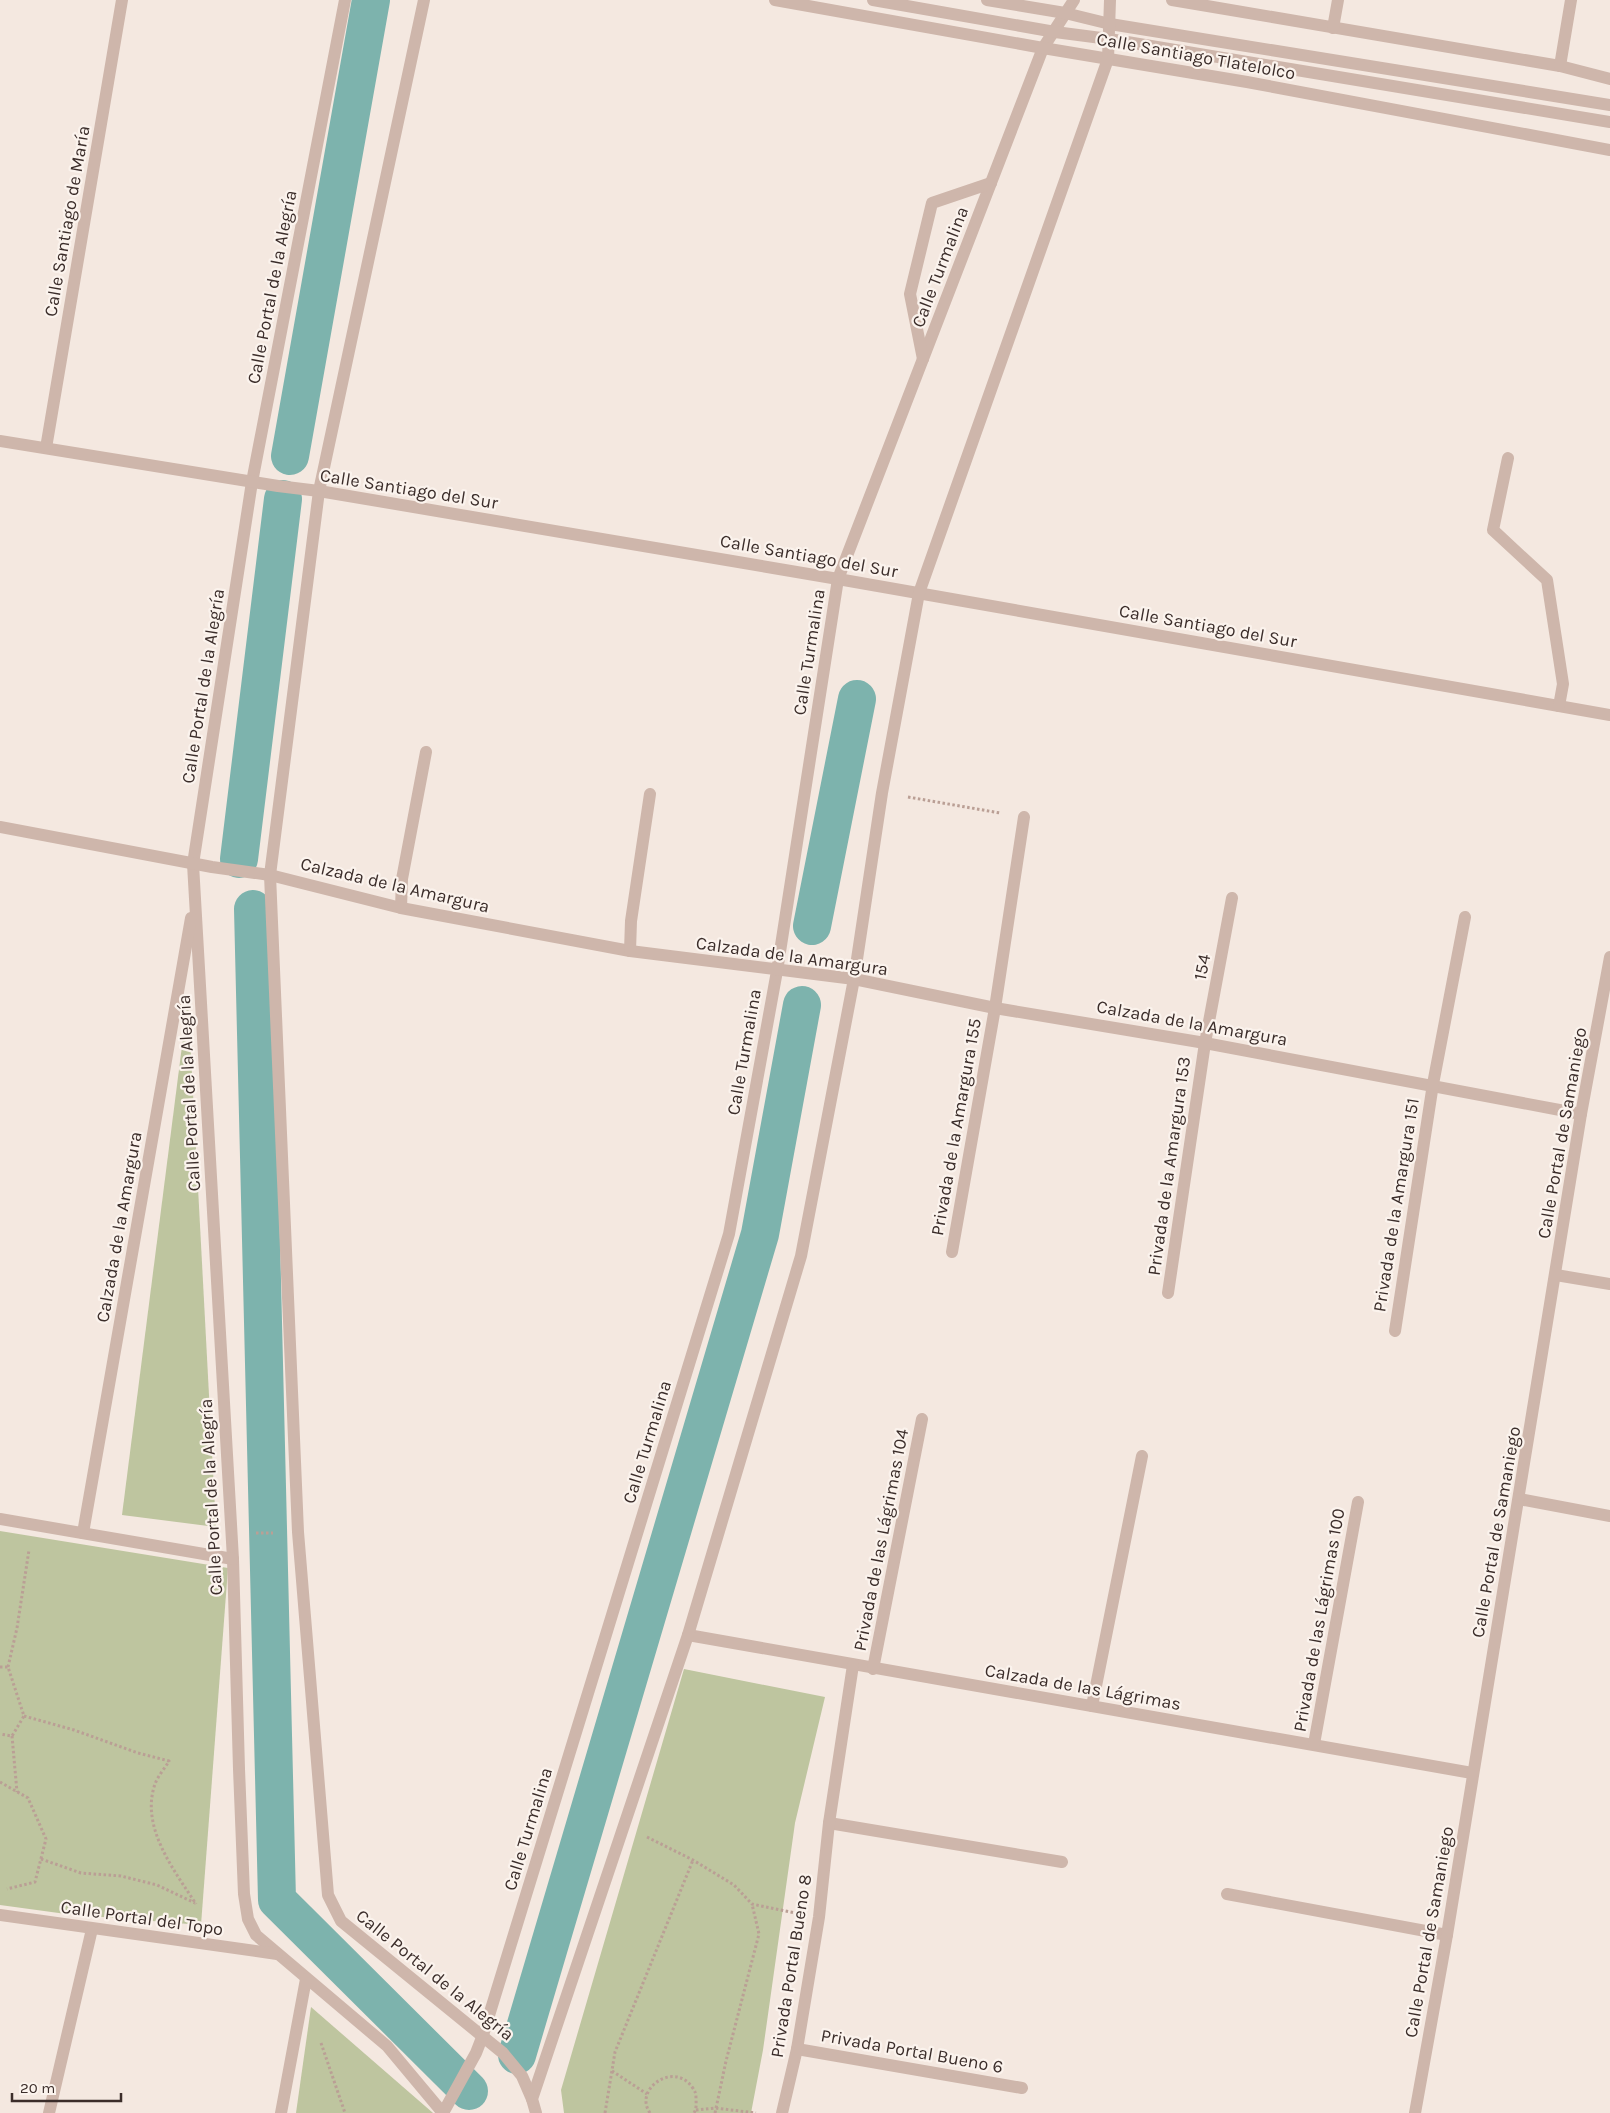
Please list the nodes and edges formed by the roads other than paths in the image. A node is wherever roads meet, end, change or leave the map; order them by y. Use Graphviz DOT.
graph roads {
  1 [pos="122,0"];
  2 [pos="345,0"];
  3 [pos="424,0"];
  4 [pos="775,0"];
  5 [pos="872,0"];
  6 [pos="988,0"];
  7 [pos="1074,0"];
  8 [pos="1110,0"];
  9 [pos="1172,0"];
  10 [pos="1338,0"];
  11 [pos="1570,0"];
  12 [pos="1065,13"];
  13 [pos="1110,24"];
  14 [pos="1333,28"];
  15 [pos="1055,32"];
  16 [pos="1109,39"];
  17 [pos="1044,48"];
  18 [pos="1108,59"];
  19 [pos="1560,66"];
  20 [pos="1610,79"];
  21 [pos="1610,105"];
  22 [pos="1610,122"];
  23 [pos="1610,150"];
  24 [pos="991,183"];
  25 [pos="923,359"];
  26 [pos="0,441"];
  27 [pos="46,448"];
  28 [pos="1508,458"];
  29 [pos="252,482"];
  30 [pos="318,491"];
  31 [pos="838,579"];
  32 [pos="919,593"];
  33 [pos="1559,706"];
  34 [pos="1610,715"];
  35 [pos="426,752"];
  36 [pos="650,794"];
  37 [pos="1024,817"];
  38 [pos="0,827"];
  39 [pos="193,864"];
  40 [pos="270,875"];
  41 [pos="195,896"];
  42 [pos="1232,898"];
  43 [pos="401,908"];
  44 [pos="1465,917"];
  45 [pos="630,951"];
  46 [pos="1610,957"];
  47 [pos="777,971"];
  48 [pos="854,979"];
  49 [pos="995,1008"];
  50 [pos="1205,1043"];
  51 [pos="1433,1084"];
  52 [pos="1581,1114"];
  53 [pos="952,1252"];
  54 [pos="1556,1275"];
  55 [pos="1610,1284"];
  56 [pos="1168,1293"];
  57 [pos="1395,1331"];
  58 [pos="922,1419"];
  59 [pos="1142,1456"];
  60 [pos="1519,1499"];
  61 [pos="1358,1502"];
  62 [pos="1610,1516"];
  63 [pos="0,1519"];
  64 [pos="83,1533"];
  65 [pos="234,1559"];
  66 [pos="688,1635"];
  67 [pos="853,1665"];
  68 [pos="873,1669"];
  69 [pos="1092,1706"];
  70 [pos="1314,1744"];
  71 [pos="1472,1772"];
  72 [pos="829,1823"];
  73 [pos="1062,1862"];
  74 [pos="1227,1894"];
  75 [pos="0,1915"];
  76 [pos="92,1929"];
  77 [pos="1447,1935"];
  78 [pos="279,1954"];
  79 [pos="306,1979"];
  80 [pos="483,2035"];
  81 [pos="797,2048"];
  82 [pos="1022,2088"];
  83 [pos="532,2098"];
  84 [pos="49,2113"];
  85 [pos="282,2113"];
  86 [pos="443,2113"];
  87 [pos="536,2113"];
  88 [pos="782,2113"];
  89 [pos="1415,2113"];
  1 -- 27 [label="street, Calle Santiago de María"];
  2 -- 29 [label="street, Calle Portal de la Alegría"];
  3 -- 30 [label="street, Calle Portal de la Alegría"];
  4 -- 17 [label="street, Calle Santiago Tlatelolco"];
  5 -- 15 [label="street"];
  6 -- 12 [label="street"];
  7 -- 12 [label="street, Calle Turmalina"];
  8 -- 13 [label="street"];
  9 -- 14 [label="street"];
  10 -- 14 [label="street"];
  11 -- 19 [label="street"];
  12 -- 13 [label="street"];
  12 -- 15 [label="street, Calle Turmalina"];
  13 -- 16 [label="street"];
  13 -- 21 [label="street"];
  14 -- 19 [label="street"];
  15 -- 16 [label="street"];
  15 -- 17 [label="street, Calle Turmalina"];
  16 -- 18 [label="street"];
  16 -- 22 [label="street"];
  17 -- 18 [label="street, Calle Santiago Tlatelolco"];
  17 -- 24 [label="street, Calle Turmalina"];
  18 -- 23 [label="street, Calle Santiago Tlatelolco"];
  18 -- 32 [label="street"];
  19 -- 20 [label="street"];
  24 -- 25 [label="street, Calle Turmalina"];
  24 -- 25 [label="street"];
  25 -- 31 [label="street, Calle Turmalina"];
  26 -- 27 [label="street, Calle Santiago del Sur"];
  27 -- 29 [label="street, Calle Santiago del Sur"];
  28 -- 33 [label="street"];
  29 -- 30 [label="street, Calle Santiago del Sur"];
  29 -- 39 [label="street, Calle Portal de la Alegría"];
  30 -- 31 [label="street, Calle Santiago del Sur"];
  30 -- 40 [label="street, Calle Portal de la Alegría"];
  31 -- 32 [label="street, Calle Santiago del Sur"];
  31 -- 47 [label="street, Calle Turmalina"];
  32 -- 33 [label="street, Calle Santiago del Sur"];
  32 -- 48 [label="street"];
  33 -- 34 [label="street, Calle Santiago del Sur"];
  35 -- 43 [label="street"];
  36 -- 45 [label="street"];
  37 -- 49 [label="street, Privada de la Amargura 155"];
  38 -- 39 [label="street, Calzada de la Amargura"];
  39 -- 40 [label="street, Calzada de la Amargura"];
  39 -- 41 [label="street, Calle Portal de la Alegría"];
  40 -- 43 [label="street, Calzada de la Amargura"];
  40 -- 80 [label="street, Calle Portal de la Alegría"];
  41 -- 64 [label="street, Calzada de la Amargura"];
  41 -- 65 [label="street, Calle Portal de la Alegría"];
  42 -- 50 [label="street, 154"];
  43 -- 45 [label="street, Calzada de la Amargura"];
  44 -- 51 [label="street, Privada de la Amargura 151"];
  45 -- 47 [label="street, Calzada de la Amargura"];
  46 -- 52 [label="street, Calle Portal de Samaniego"];
  47 -- 48 [label="street, Calzada de la Amargura"];
  47 -- 80 [label="street, Calle Turmalina"];
  48 -- 49 [label="street, Calzada de la Amargura"];
  48 -- 66 [label="street"];
  49 -- 50 [label="street, Calzada de la Amargura"];
  49 -- 53 [label="street, Privada de la Amargura 155"];
  50 -- 51 [label="street, Calzada de la Amargura"];
  50 -- 56 [label="street, Privada de la Amargura 153"];
  51 -- 52 [label="street, Calzada de la Amargura"];
  51 -- 57 [label="street, Privada de la Amargura 151"];
  52 -- 54 [label="street, Calle Portal de Samaniego"];
  54 -- 55 [label="street"];
  54 -- 60 [label="street, Calle Portal de Samaniego"];
  58 -- 68 [label="street, Privada de las Lágrimas 104"];
  59 -- 69 [label="street"];
  60 -- 62 [label="street"];
  60 -- 71 [label="street, Calle Portal de Samaniego"];
  61 -- 70 [label="street, Privada de las Lágrimas 100"];
  63 -- 64 [label="street"];
  64 -- 65 [label="street"];
  65 -- 78 [label="street, Calle Portal de la Alegría"];
  66 -- 67 [label="street, Calzada de las Lágrimas"];
  66 -- 83 [label="street"];
  67 -- 68 [label="street, Calzada de las Lágrimas"];
  67 -- 72 [label="street, Privada Portal Bueno 8"];
  68 -- 69 [label="street, Calzada de las Lágrimas"];
  69 -- 70 [label="street, Calzada de las Lágrimas"];
  70 -- 71 [label="street, Calzada de las Lágrimas"];
  71 -- 77 [label="street, Calle Portal de Samaniego"];
  72 -- 73 [label="street"];
  72 -- 81 [label="street, Privada Portal Bueno 8"];
  74 -- 77 [label="street"];
  75 -- 76 [label="street, Calle Portal del Topo"];
  76 -- 78 [label="street, Calle Portal del Topo"];
  76 -- 84 [label="street"];
  77 -- 89 [label="street, Calle Portal de Samaniego"];
  78 -- 79 [label="street, Calle Portal de la Alegría"];
  79 -- 85 [label="street"];
  79 -- 86 [label="street, Calle Portal de la Alegría"];
  80 -- 83 [label="street, Calle Portal de la Alegría"];
  80 -- 86 [label="street, Calle Turmalina"];
  81 -- 82 [label="street, Privada Portal Bueno 6"];
  81 -- 88 [label="street, Privada Portal Bueno 8"];
  83 -- 87 [label="street"];
}
